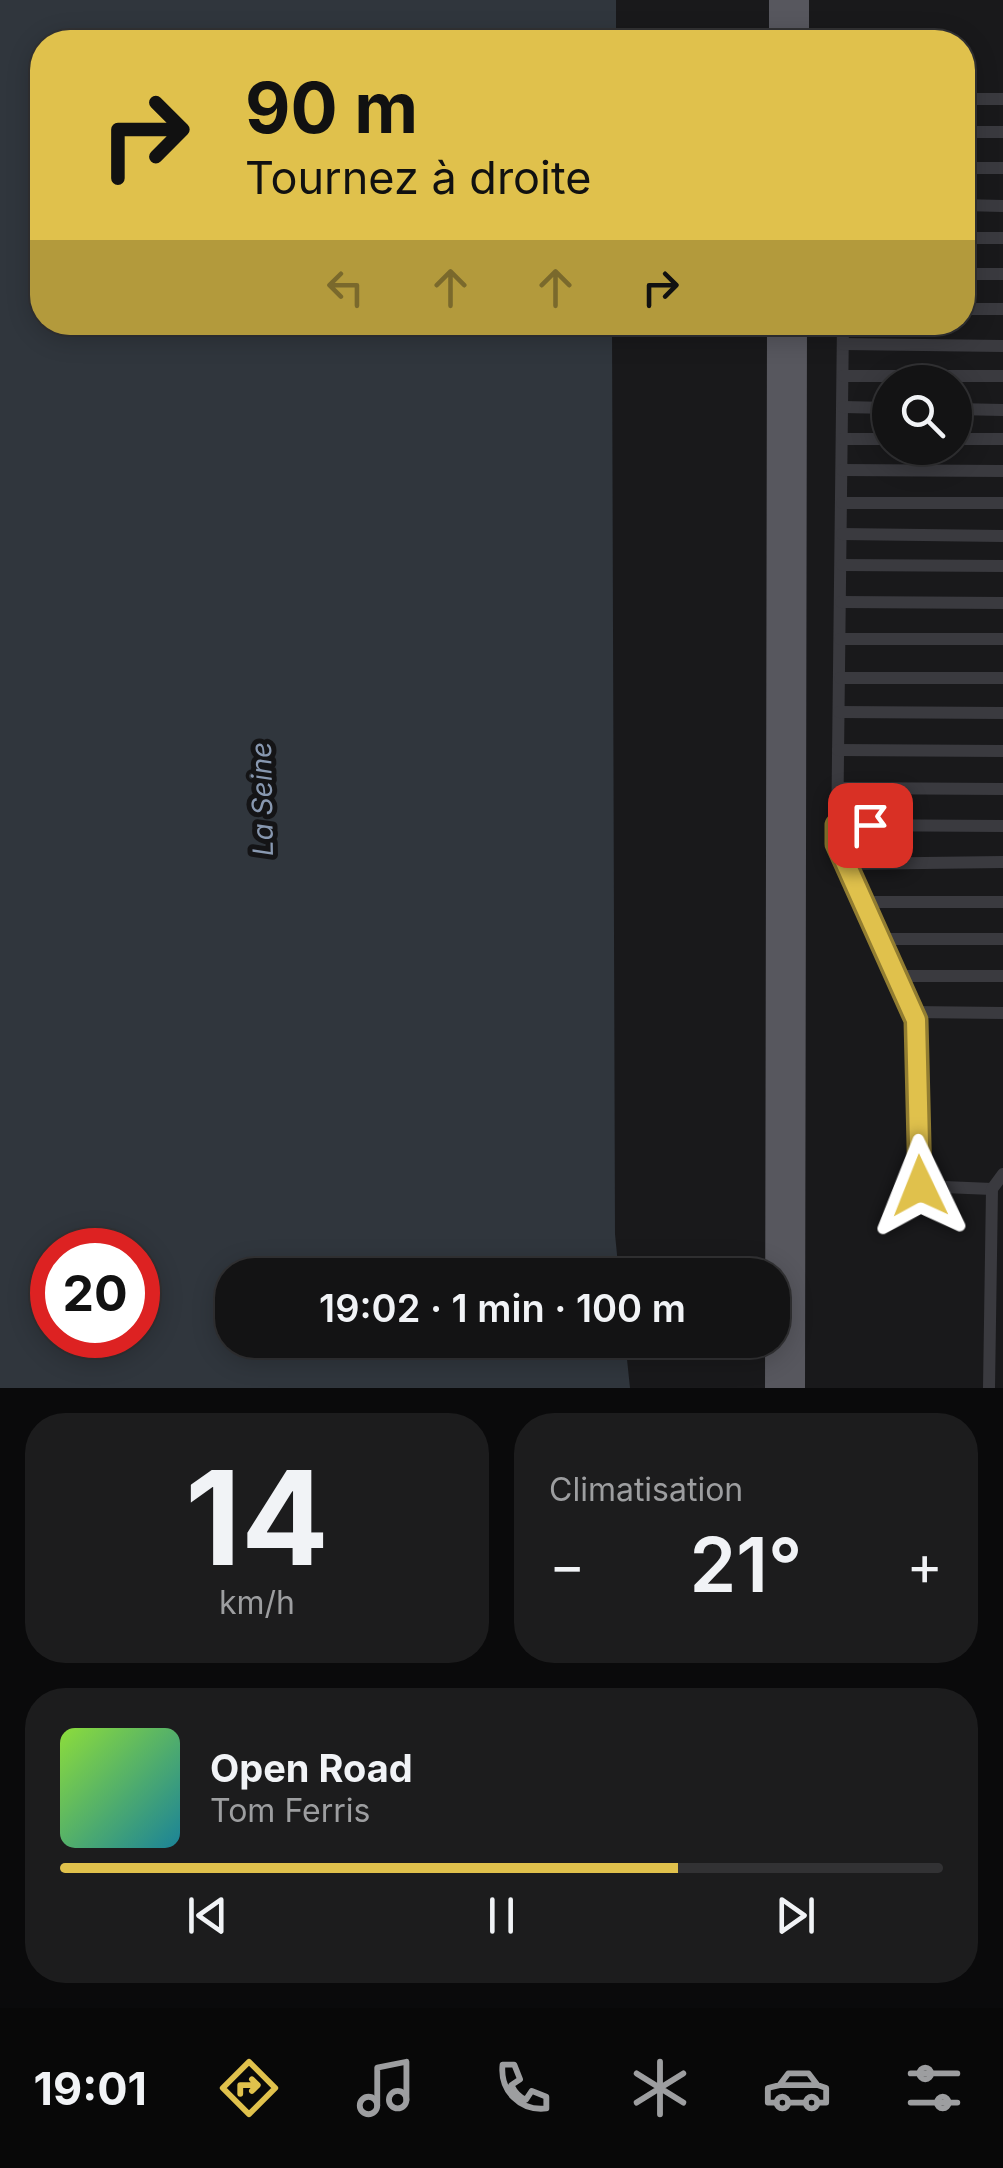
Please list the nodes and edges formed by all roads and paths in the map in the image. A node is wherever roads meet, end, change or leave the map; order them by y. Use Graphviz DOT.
graph roads {
  1 [pos="789,0"];
  2 [pos="789,30"];
  3 [pos="975,99"];
  4 [pos="1003,99"];
  5 [pos="975,132"];
  6 [pos="1003,132"];
  7 [pos="975,168"];
  8 [pos="1003,168"];
  9 [pos="975,205"];
  10 [pos="1003,206"];
  11 [pos="975,238"];
  12 [pos="1003,238"];
  13 [pos="975,274"];
  14 [pos="1003,274"];
  15 [pos="975,309"];
  16 [pos="1003,309"];
  17 [pos="787,335"];
  18 [pos="843,335"];
  19 [pos="843,344"];
  20 [pos="1003,346"];
  21 [pos="843,376"];
  22 [pos="1003,376"];
  23 [pos="843,407"];
  24 [pos="872,408"];
  25 [pos="972,409"];
  26 [pos="1003,410"];
  27 [pos="842,439"];
  28 [pos="872,439"];
  29 [pos="972,439"];
  30 [pos="1003,440"];
  31 [pos="842,470"];
  32 [pos="1003,471"];
  33 [pos="842,503"];
  34 [pos="1003,503"];
  35 [pos="842,534"];
  36 [pos="1003,536"];
  37 [pos="842,565"];
  38 [pos="1003,566"];
  39 [pos="841,602"];
  40 [pos="1003,603"];
  41 [pos="840,639"];
  42 [pos="1003,639"];
  43 [pos="840,678"];
  44 [pos="1003,678"];
  45 [pos="839,712"];
  46 [pos="1003,713"];
  47 [pos="838,750"];
  48 [pos="1003,751"];
  49 [pos="838,788"];
  50 [pos="1003,788"];
  51 [pos="837,825"];
  52 [pos="1003,826"];
  53 [pos="1003,862"];
  54 [pos="844,864"];
  55 [pos="862,902"];
  56 [pos="1003,902"];
  57 [pos="879,939"];
  58 [pos="1003,939"];
  59 [pos="896,976"];
  60 [pos="1003,976"];
  61 [pos="912,1012"];
  62 [pos="1003,1013"];
  63 [pos="1003,1174"];
  64 [pos="992,1190"];
  65 [pos="996,1290"];
  66 [pos="785,1388"];
  67 [pos="989,1388"];
  1 -- 2 [label="main road"];
  3 -- 4 [label="lane"];
  5 -- 6 [label="lane"];
  7 -- 8 [label="lane"];
  9 -- 10 [label="lane"];
  11 -- 12 [label="lane"];
  13 -- 14 [label="lane"];
  15 -- 16 [label="lane"];
  17 -- 66 [label="main road"];
  18 -- 19 [label="lane"];
  19 -- 20 [label="lane"];
  19 -- 21 [label="lane"];
  21 -- 22 [label="lane"];
  21 -- 23 [label="lane"];
  23 -- 24 [label="lane"];
  23 -- 27 [label="lane"];
  25 -- 26 [label="lane"];
  27 -- 28 [label="lane"];
  27 -- 31 [label="lane"];
  29 -- 30 [label="lane"];
  31 -- 32 [label="lane"];
  31 -- 33 [label="lane"];
  33 -- 34 [label="lane"];
  33 -- 35 [label="lane"];
  35 -- 36 [label="lane"];
  35 -- 37 [label="lane"];
  37 -- 38 [label="lane"];
  37 -- 39 [label="lane"];
  39 -- 40 [label="lane"];
  39 -- 41 [label="lane"];
  41 -- 42 [label="lane"];
  41 -- 43 [label="lane"];
  43 -- 44 [label="lane"];
  43 -- 45 [label="lane"];
  45 -- 46 [label="lane"];
  45 -- 47 [label="lane"];
  47 -- 48 [label="lane"];
  47 -- 49 [label="lane"];
  49 -- 50 [label="lane"];
  49 -- 51 [label="lane"];
  51 -- 52 [label="lane"];
  51 -- 54 [label="lane"];
  53 -- 54 [label="lane"];
  54 -- 55 [label="lane"];
  55 -- 56 [label="lane"];
  55 -- 57 [label="lane"];
  57 -- 58 [label="lane"];
  57 -- 59 [label="lane"];
  59 -- 60 [label="lane"];
  59 -- 61 [label="lane"];
  61 -- 62 [label="lane"];
  61 -- 64 [label="lane"];
  63 -- 64 [label="lane"];
  64 -- 65 [label="lane"];
  65 -- 67 [label="lane"];
}
